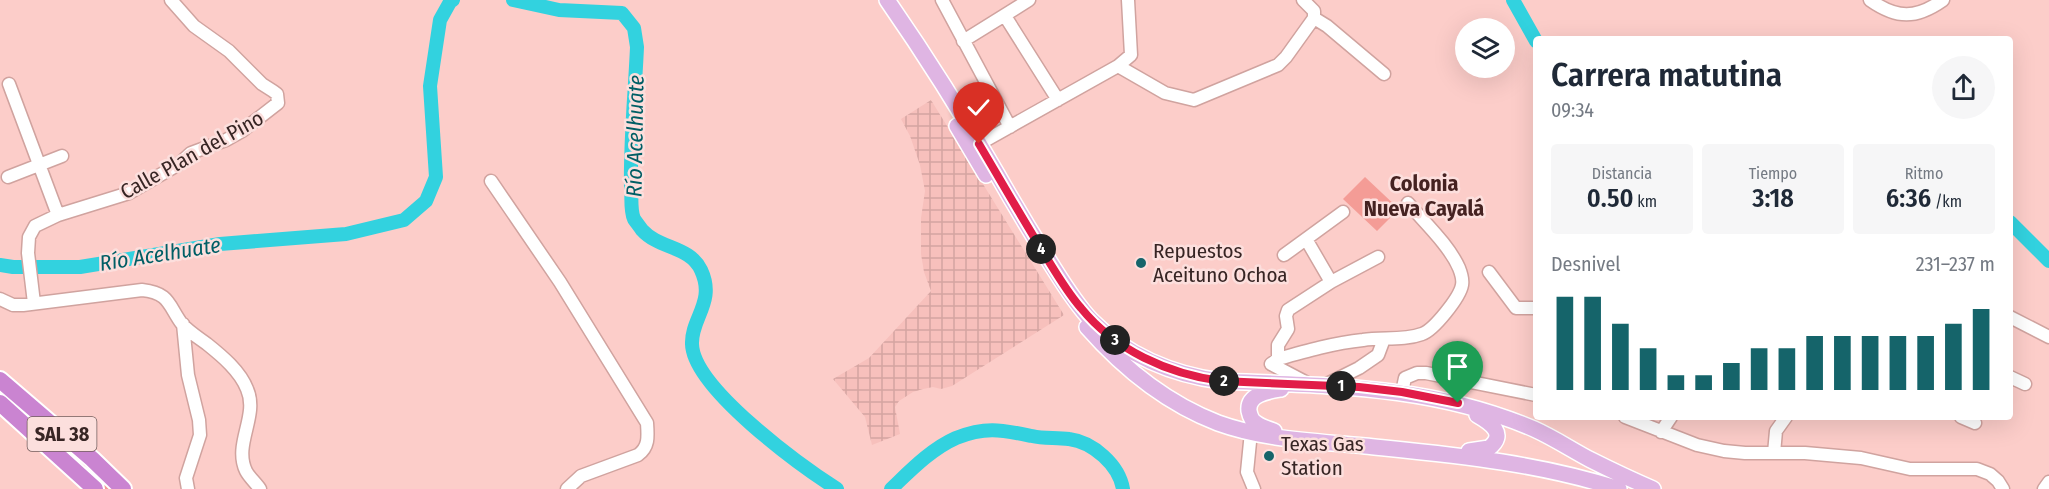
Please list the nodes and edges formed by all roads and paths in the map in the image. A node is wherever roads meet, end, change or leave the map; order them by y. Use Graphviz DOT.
graph roads {
  1 [pos="171,0"];
  2 [pos="876,0"];
  3 [pos="887,0"];
  4 [pos="942,0"];
  5 [pos="1029,0"];
  6 [pos="1128,0"];
  7 [pos="1303,0"];
  8 [pos="1870,0"];
  9 [pos="1937,2"];
  10 [pos="1005,16"];
  11 [pos="1314,18"];
  12 [pos="963,41"];
  13 [pos="1118,66"];
  14 [pos="1384,74"];
  15 [pos="9,84"];
  16 [pos="1058,100"];
  17 [pos="1010,127"];
  18 [pos="979,144"];
  19 [pos="62,156"];
  20 [pos="39,165"];
  21 [pos="8,177"];
  22 [pos="490,181"];
  23 [pos="1408,203"];
  24 [pos="1343,212"];
  25 [pos="58,215"];
  26 [pos="1306,239"];
  27 [pos="1284,255"];
  28 [pos="1378,257"];
  29 [pos="1489,272"];
  30 [pos="1331,282"];
  31 [pos="0,299"];
  32 [pos="34,303"];
  33 [pos="1533,308"];
  34 [pos="2013,319"];
  35 [pos="183,324"];
  36 [pos="2049,337"];
  37 [pos="1384,339"];
  38 [pos="1278,359"];
  39 [pos="1359,368"];
  40 [pos="2013,378"];
  41 [pos="0,380"];
  42 [pos="1304,384"];
  43 [pos="2025,384"];
  44 [pos="1325,385"];
  45 [pos="1367,388"];
  46 [pos="1402,392"];
  47 [pos="1533,394"];
  48 [pos="0,403"];
  49 [pos="1458,403"];
  50 [pos="39,413"];
  51 [pos="1632,420"];
  52 [pos="1669,420"];
  53 [pos="1784,420"];
  54 [pos="1968,420"];
  55 [pos="1975,423"];
  56 [pos="28,427"];
  57 [pos="1251,432"];
  58 [pos="1661,432"];
  59 [pos="63,434"];
  60 [pos="1295,440"];
  61 [pos="51,448"];
  62 [pos="1433,453"];
  63 [pos="1773,453"];
  64 [pos="2049,482"];
  65 [pos="2001,488"];
  66 [pos="95,489"];
  67 [pos="123,489"];
  68 [pos="188,489"];
  69 [pos="260,489"];
  70 [pos="567,489"];
  71 [pos="1254,489"];
  72 [pos="1619,489"];
  73 [pos="1653,489"];
  74 [pos="2044,489"];
  1 -- 25 [label="street, Calle Plan del Pino"];
  2 -- 57 [label="main road"];
  3 -- 18 [label="main road"];
  4 -- 12 [label="street"];
  5 -- 10 [label="street"];
  6 -- 13 [label="street"];
  7 -- 11 [label="street"];
  8 -- 9 [label="street"];
  10 -- 12 [label="street"];
  10 -- 16 [label="street"];
  11 -- 13 [label="street"];
  11 -- 14 [label="street"];
  12 -- 17 [label="street"];
  13 -- 16 [label="street"];
  15 -- 20 [label="street"];
  16 -- 17 [label="street"];
  17 -- 18 [label="street"];
  18 -- 42 [label="main road"];
  19 -- 20 [label="street"];
  20 -- 21 [label="street"];
  20 -- 25 [label="street"];
  22 -- 70 [label="street"];
  23 -- 37 [label="street"];
  24 -- 26 [label="street"];
  25 -- 32 [label="street, Calle Plan del Pino"];
  26 -- 27 [label="street"];
  26 -- 30 [label="street"];
  28 -- 30 [label="street"];
  29 -- 33 [label="street"];
  30 -- 38 [label="street"];
  31 -- 32 [label="street"];
  32 -- 35 [label="street"];
  34 -- 36 [label="street"];
  35 -- 68 [label="street"];
  35 -- 69 [label="street"];
  37 -- 38 [label="street"];
  37 -- 39 [label="street"];
  38 -- 42 [label="street"];
  39 -- 44 [label="street"];
  39 -- 45 [label="street"];
  40 -- 43 [label="street"];
  41 -- 50 [label="highway, SAL 38"];
  42 -- 44 [label="main road"];
  42 -- 60 [label="main road"];
  44 -- 45 [label="main road"];
  45 -- 46 [label="main road"];
  46 -- 47 [label="street"];
  46 -- 49 [label="main road"];
  48 -- 56 [label="highway, SAL 38"];
  49 -- 62 [label="main road"];
  49 -- 73 [label="main road"];
  50 -- 56 [label="highway"];
  50 -- 59 [label="highway, SAL 38"];
  51 -- 58 [label="street"];
  52 -- 58 [label="street"];
  53 -- 63 [label="street"];
  54 -- 55 [label="street"];
  56 -- 61 [label="highway, SAL 38"];
  57 -- 60 [label="main road"];
  57 -- 71 [label="street"];
  58 -- 63 [label="street"];
  59 -- 61 [label="highway"];
  59 -- 67 [label="highway, SAL 38"];
  60 -- 62 [label="main road"];
  61 -- 66 [label="highway, SAL 38"];
  62 -- 72 [label="main road"];
  63 -- 65 [label="street"];
  64 -- 74 [label="street"];
}
